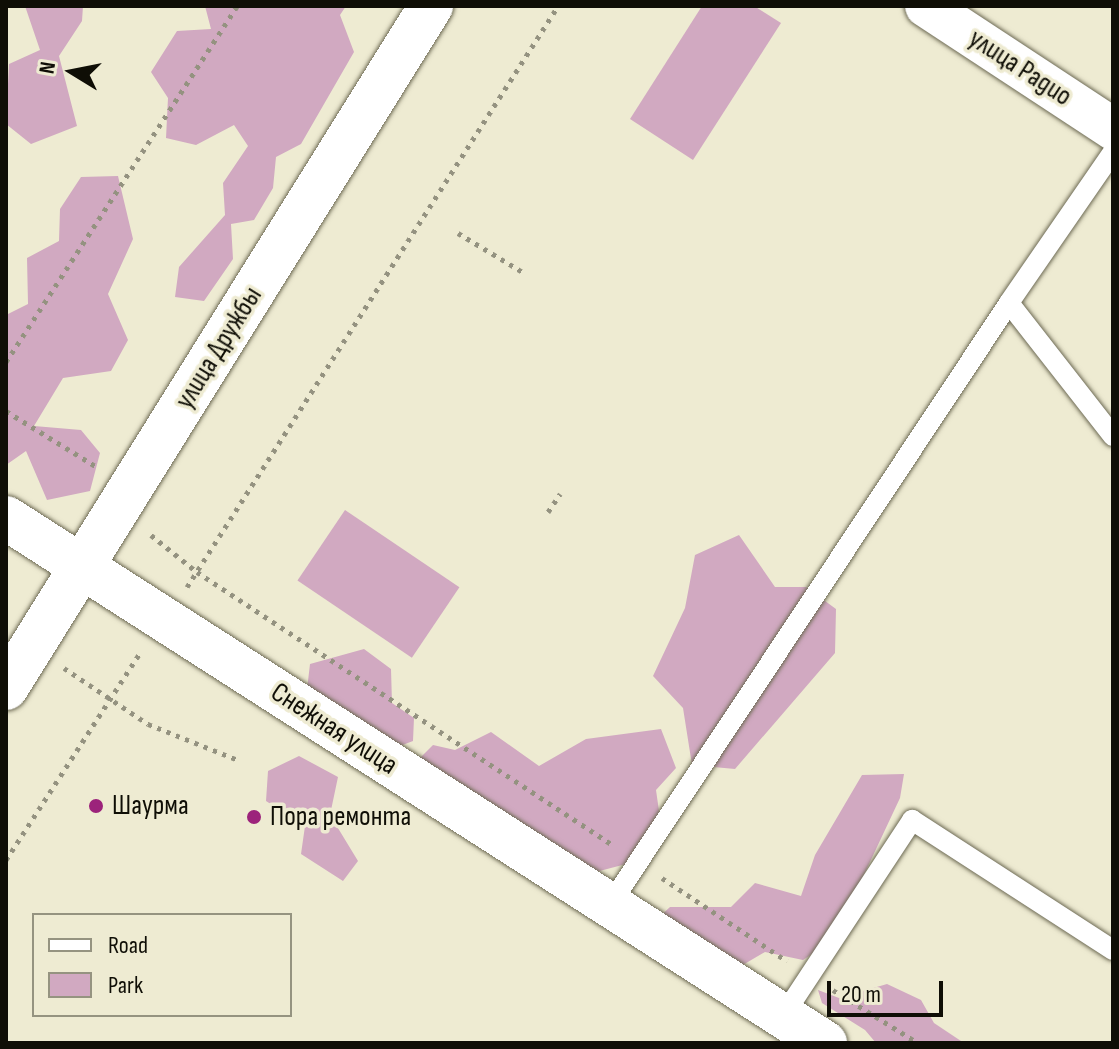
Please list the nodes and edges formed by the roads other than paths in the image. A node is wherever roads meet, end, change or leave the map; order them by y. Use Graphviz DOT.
graph roads {
  1 [pos="431,6"];
  2 [pos="926,6"];
  3 [pos="1113,129"];
  4 [pos="1113,152"];
  5 [pos="1009,303"];
  6 [pos="1113,436"];
  7 [pos="6,518"];
  8 [pos="83,566"];
  9 [pos="6,688"];
  10 [pos="609,906"];
  11 [pos="1113,950"];
  12 [pos="783,1016"];
  13 [pos="825,1043"];
  1 -- 8 [label="street, улица Дружбы"];
  2 -- 3 [label="street, улица Радио"];
  4 -- 5 [label="lane"];
  5 -- 6 [label="lane"];
  5 -- 10 [label="lane"];
  7 -- 8 [label="street, Снежная улица"];
  8 -- 9 [label="street, улица Дружбы"];
  8 -- 10 [label="street, Снежная улица"];
  10 -- 12 [label="street, Снежная улица"];
  11 -- 12 [label="lane"];
  12 -- 13 [label="street, Снежная улица"];
}
